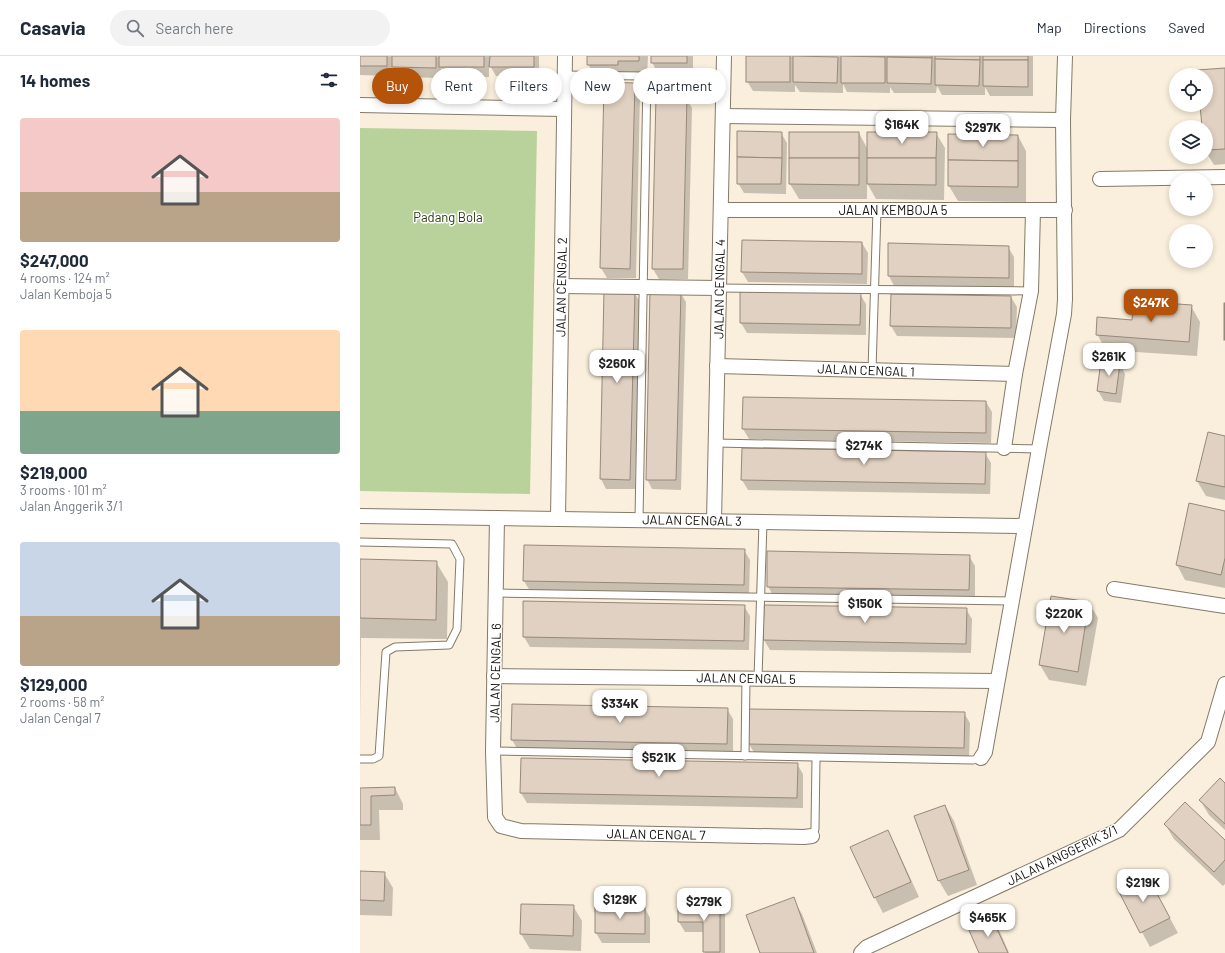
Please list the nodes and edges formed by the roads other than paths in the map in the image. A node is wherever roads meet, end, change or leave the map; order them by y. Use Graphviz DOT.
graph roads {
  1 [pos="565,56"];
  2 [pos="724,56"];
  3 [pos="1064,56"];
  4 [pos="724,68"];
  5 [pos="564,75"];
  6 [pos="633,76"];
  7 [pos="647,104"];
  8 [pos="723,104"];
  9 [pos="360,105"];
  10 [pos="564,109"];
  11 [pos="723,116"];
  12 [pos="1063,120"];
  13 [pos="1225,177"];
  14 [pos="1100,179"];
  15 [pos="721,210"];
  16 [pos="877,210"];
  17 [pos="1033,210"];
  18 [pos="1065,210"];
  19 [pos="561,286"];
  20 [pos="644,286"];
  21 [pos="719,288"];
  22 [pos="874,289"];
  23 [pos="1031,291"];
  24 [pos="717,366"];
  25 [pos="872,370"];
  26 [pos="1015,374"];
  27 [pos="716,443"];
  28 [pos="1004,448"];
  29 [pos="1039,448"];
  30 [pos="360,516"];
  31 [pos="497,518"];
  32 [pos="558,519"];
  33 [pos="639,519"];
  34 [pos="714,521"];
  35 [pos="763,522"];
  36 [pos="1025,526"];
  37 [pos="360,542"];
  38 [pos="1114,589"];
  39 [pos="496,593"];
  40 [pos="761,597"];
  41 [pos="1011,601"];
  42 [pos="1225,606"];
  43 [pos="494,676"];
  44 [pos="752,678"];
  45 [pos="997,681"];
  46 [pos="1225,684"];
  47 [pos="493,752"];
  48 [pos="744,756"];
  49 [pos="360,758"];
  50 [pos="816,758"];
  51 [pos="981,758"];
  52 [pos="501,826"];
  53 [pos="812,836"];
  54 [pos="861,953"];
  1 -- 5 [label="street, JALAN CENGAL 2"];
  2 -- 4 [label="street, JALAN CENGAL 4"];
  3 -- 12 [label="street"];
  5 -- 6 [label="lane"];
  5 -- 10 [label="street, JALAN CENGAL 2"];
  7 -- 20 [label="lane"];
  8 -- 11 [label="street, JALAN CENGAL 4"];
  9 -- 10 [label="street"];
  10 -- 19 [label="street, JALAN CENGAL 2"];
  11 -- 12 [label="street"];
  11 -- 15 [label="street, JALAN CENGAL 4"];
  12 -- 18 [label="street"];
  13 -- 14 [label="street"];
  15 -- 16 [label="street, JALAN KEMBOJA 5"];
  15 -- 21 [label="street, JALAN CENGAL 4"];
  16 -- 17 [label="street, JALAN KEMBOJA 5"];
  16 -- 22 [label="lane"];
  17 -- 18 [label="street, JALAN KEMBOJA 5"];
  17 -- 23 [label="street"];
  18 -- 29 [label="street"];
  19 -- 20 [label="street"];
  19 -- 32 [label="street, JALAN CENGAL 2"];
  20 -- 21 [label="street"];
  20 -- 33 [label="lane"];
  21 -- 22 [label="lane"];
  21 -- 24 [label="street, JALAN CENGAL 4"];
  22 -- 23 [label="lane"];
  22 -- 25 [label="lane"];
  23 -- 26 [label="street"];
  24 -- 25 [label="street, JALAN CENGAL 1"];
  24 -- 27 [label="street, JALAN CENGAL 4"];
  25 -- 26 [label="street, JALAN CENGAL 1"];
  26 -- 28 [label="street"];
  27 -- 28 [label="lane"];
  27 -- 34 [label="street, JALAN CENGAL 4"];
  28 -- 29 [label="lane"];
  29 -- 36 [label="street"];
  30 -- 31 [label="street, JALAN CENGAL 3"];
  31 -- 32 [label="street, JALAN CENGAL 3"];
  31 -- 39 [label="street, JALAN CENGAL 6"];
  32 -- 33 [label="street, JALAN CENGAL 3"];
  33 -- 34 [label="street, JALAN CENGAL 3"];
  34 -- 35 [label="street, JALAN CENGAL 3"];
  35 -- 36 [label="street, JALAN CENGAL 3"];
  35 -- 40 [label="lane"];
  36 -- 41 [label="street"];
  37 -- 49 [label="lane"];
  38 -- 42 [label="street"];
  39 -- 40 [label="lane"];
  39 -- 43 [label="street, JALAN CENGAL 6"];
  40 -- 41 [label="lane"];
  40 -- 44 [label="lane"];
  41 -- 45 [label="street"];
  43 -- 44 [label="street, JALAN CENGAL 5"];
  43 -- 47 [label="street, JALAN CENGAL 6"];
  44 -- 45 [label="street, JALAN CENGAL 5"];
  44 -- 48 [label="lane"];
  45 -- 51 [label="street"];
  46 -- 54 [label="street, JALAN ANGGERIK 3/1"];
  47 -- 48 [label="lane"];
  47 -- 52 [label="street, JALAN CENGAL 6"];
  48 -- 50 [label="lane"];
  50 -- 51 [label="lane"];
  50 -- 53 [label="lane"];
  52 -- 53 [label="street, JALAN CENGAL 7"];
}
